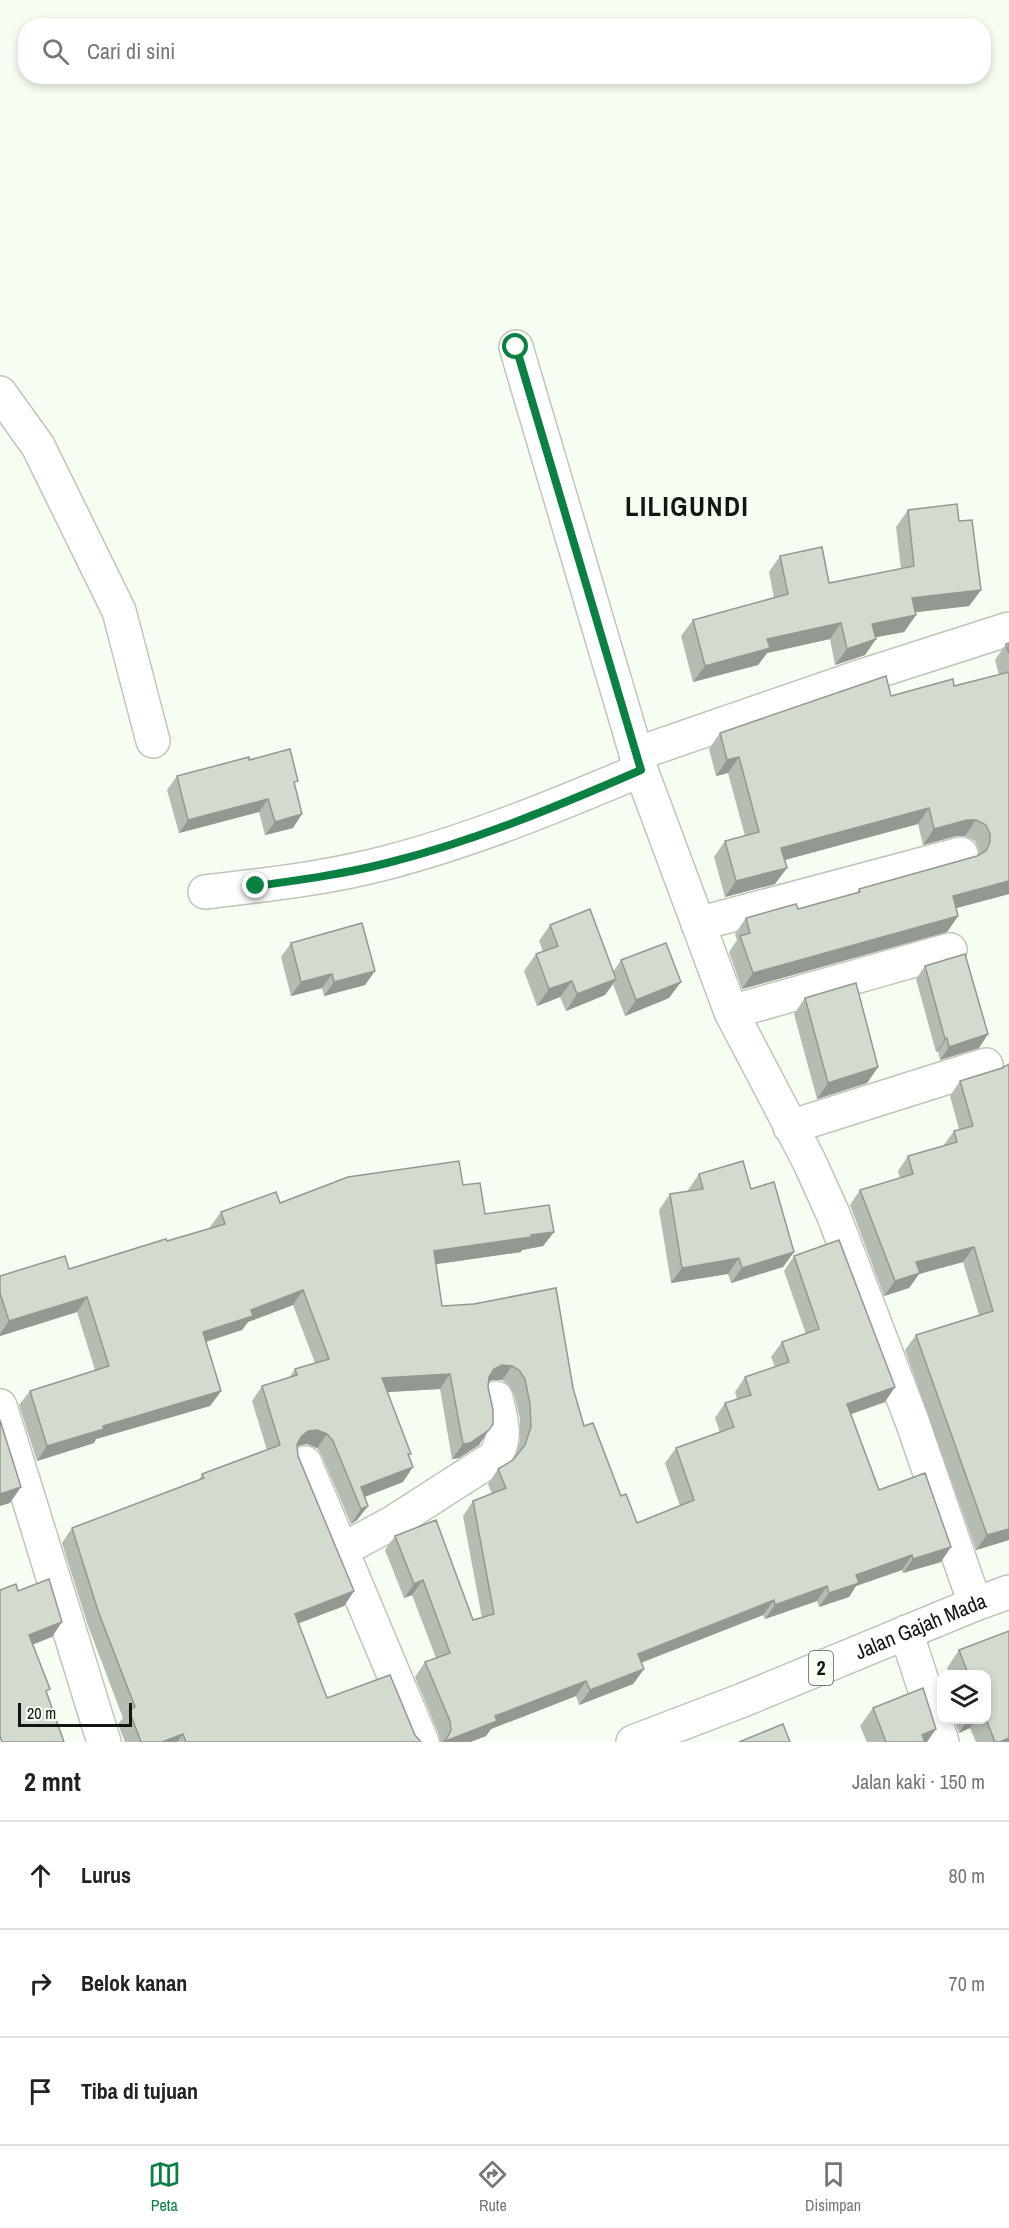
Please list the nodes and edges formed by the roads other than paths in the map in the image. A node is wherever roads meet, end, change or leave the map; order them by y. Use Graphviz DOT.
graph roads {
  1 [pos="516,347"];
  2 [pos="0,393"];
  3 [pos="1009,629"];
  4 [pos="153,741"];
  5 [pos="638,762"];
  6 [pos="961,854"];
  7 [pos="205,892"];
  8 [pos="698,924"];
  9 [pos="950,950"];
  10 [pos="731,1011"];
  11 [pos="986,1065"];
  12 [pos="790,1127"];
  13 [pos="496,1398"];
  14 [pos="0,1406"];
  15 [pos="304,1463"];
  16 [pos="342,1550"];
  17 [pos="1009,1592"];
  18 [pos="975,1604"];
  19 [pos="906,1632"];
  20 [pos="104,1742"];
  21 [pos="422,1742"];
  22 [pos="633,1742"];
  23 [pos="942,1742"];
  1 -- 5 [label="main road"];
  2 -- 4 [label="main road"];
  3 -- 5 [label="main road"];
  5 -- 7 [label="main road"];
  5 -- 8 [label="main road"];
  6 -- 8 [label="main road"];
  8 -- 10 [label="main road"];
  9 -- 10 [label="main road"];
  10 -- 12 [label="main road"];
  11 -- 12 [label="main road"];
  12 -- 18 [label="main road"];
  13 -- 16 [label="main road"];
  14 -- 20 [label="main road"];
  15 -- 16 [label="main road"];
  16 -- 21 [label="main road"];
  17 -- 18 [label="main road, Jalan Gajah Mada / 2"];
  18 -- 19 [label="main road, Jalan Gajah Mada / 2"];
  19 -- 22 [label="main road, Jalan Gajah Mada / 2"];
  19 -- 23 [label="main road"];
}
